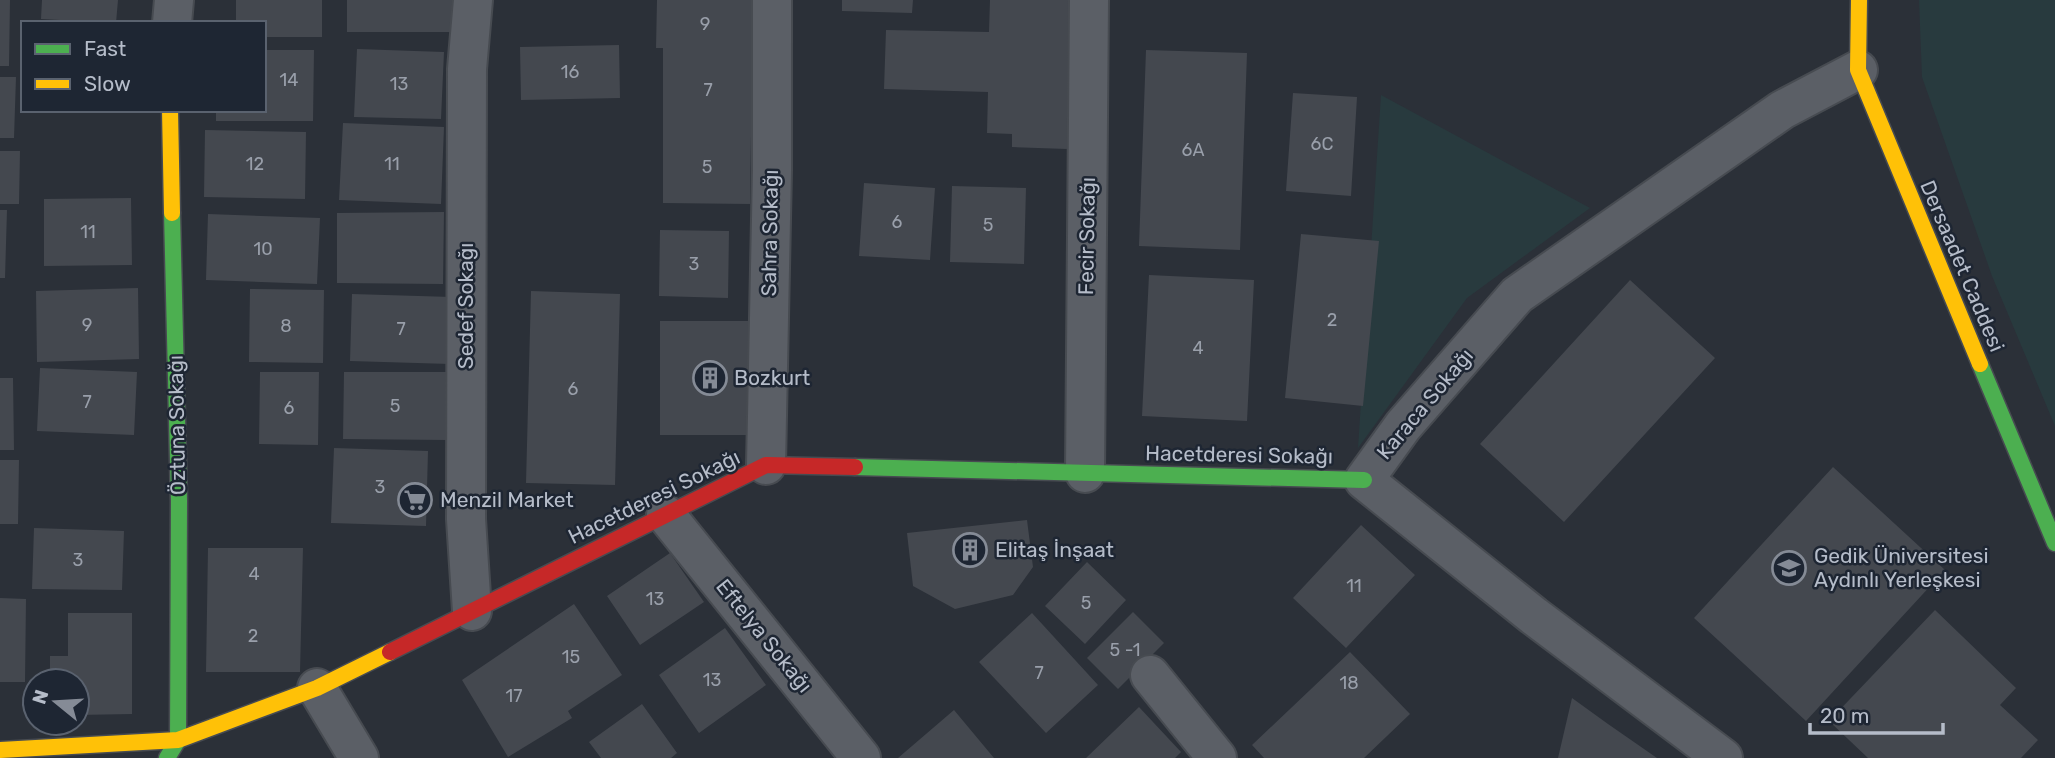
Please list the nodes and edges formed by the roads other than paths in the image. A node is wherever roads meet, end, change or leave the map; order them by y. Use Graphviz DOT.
graph roads {
  1 [pos="174,0"];
  2 [pos="473,0"];
  3 [pos="772,0"];
  4 [pos="1089,0"];
  5 [pos="1859,0"];
  6 [pos="172,21"];
  7 [pos="1858,70"];
  8 [pos="170,112"];
  9 [pos="766,465"];
  10 [pos="1085,473"];
  11 [pos="1364,480"];
  12 [pos="666,515"];
  13 [pos="2055,543"];
  14 [pos="472,611"];
  15 [pos="1150,675"];
  16 [pos="317,688"];
  17 [pos="178,740"];
  18 [pos="0,750"];
  19 [pos="167,758"];
  20 [pos="359,758"];
  21 [pos="861,758"];
  22 [pos="1217,758"];
  23 [pos="1723,758"];
  1 -- 6 [label="street"];
  2 -- 14 [label="street, Sedef Sokağı"];
  3 -- 9 [label="street, Sahra Sokağı"];
  4 -- 10 [label="street, Fecir Sokağı"];
  5 -- 7 [label="street, Dersaadet Caddesi"];
  7 -- 11 [label="street, Karaca Sokağı"];
  7 -- 13 [label="street, Dersaadet Caddesi"];
  8 -- 17 [label="street, Öztuna Sokağı"];
  9 -- 10 [label="street, Hacetderesi Sokağı"];
  9 -- 12 [label="street, Hacetderesi Sokağı"];
  10 -- 11 [label="street, Hacetderesi Sokağı"];
  11 -- 23 [label="street, Karaca Sokağı"];
  12 -- 14 [label="street, Hacetderesi Sokağı"];
  12 -- 21 [label="street, Eftelya Sokağı"];
  14 -- 16 [label="street, Hacetderesi Sokağı"];
  15 -- 22 [label="street"];
  16 -- 17 [label="street, Hacetderesi Sokağı"];
  16 -- 20 [label="street"];
  17 -- 18 [label="street, Hacetderesi Sokağı"];
  17 -- 19 [label="street"];
}
